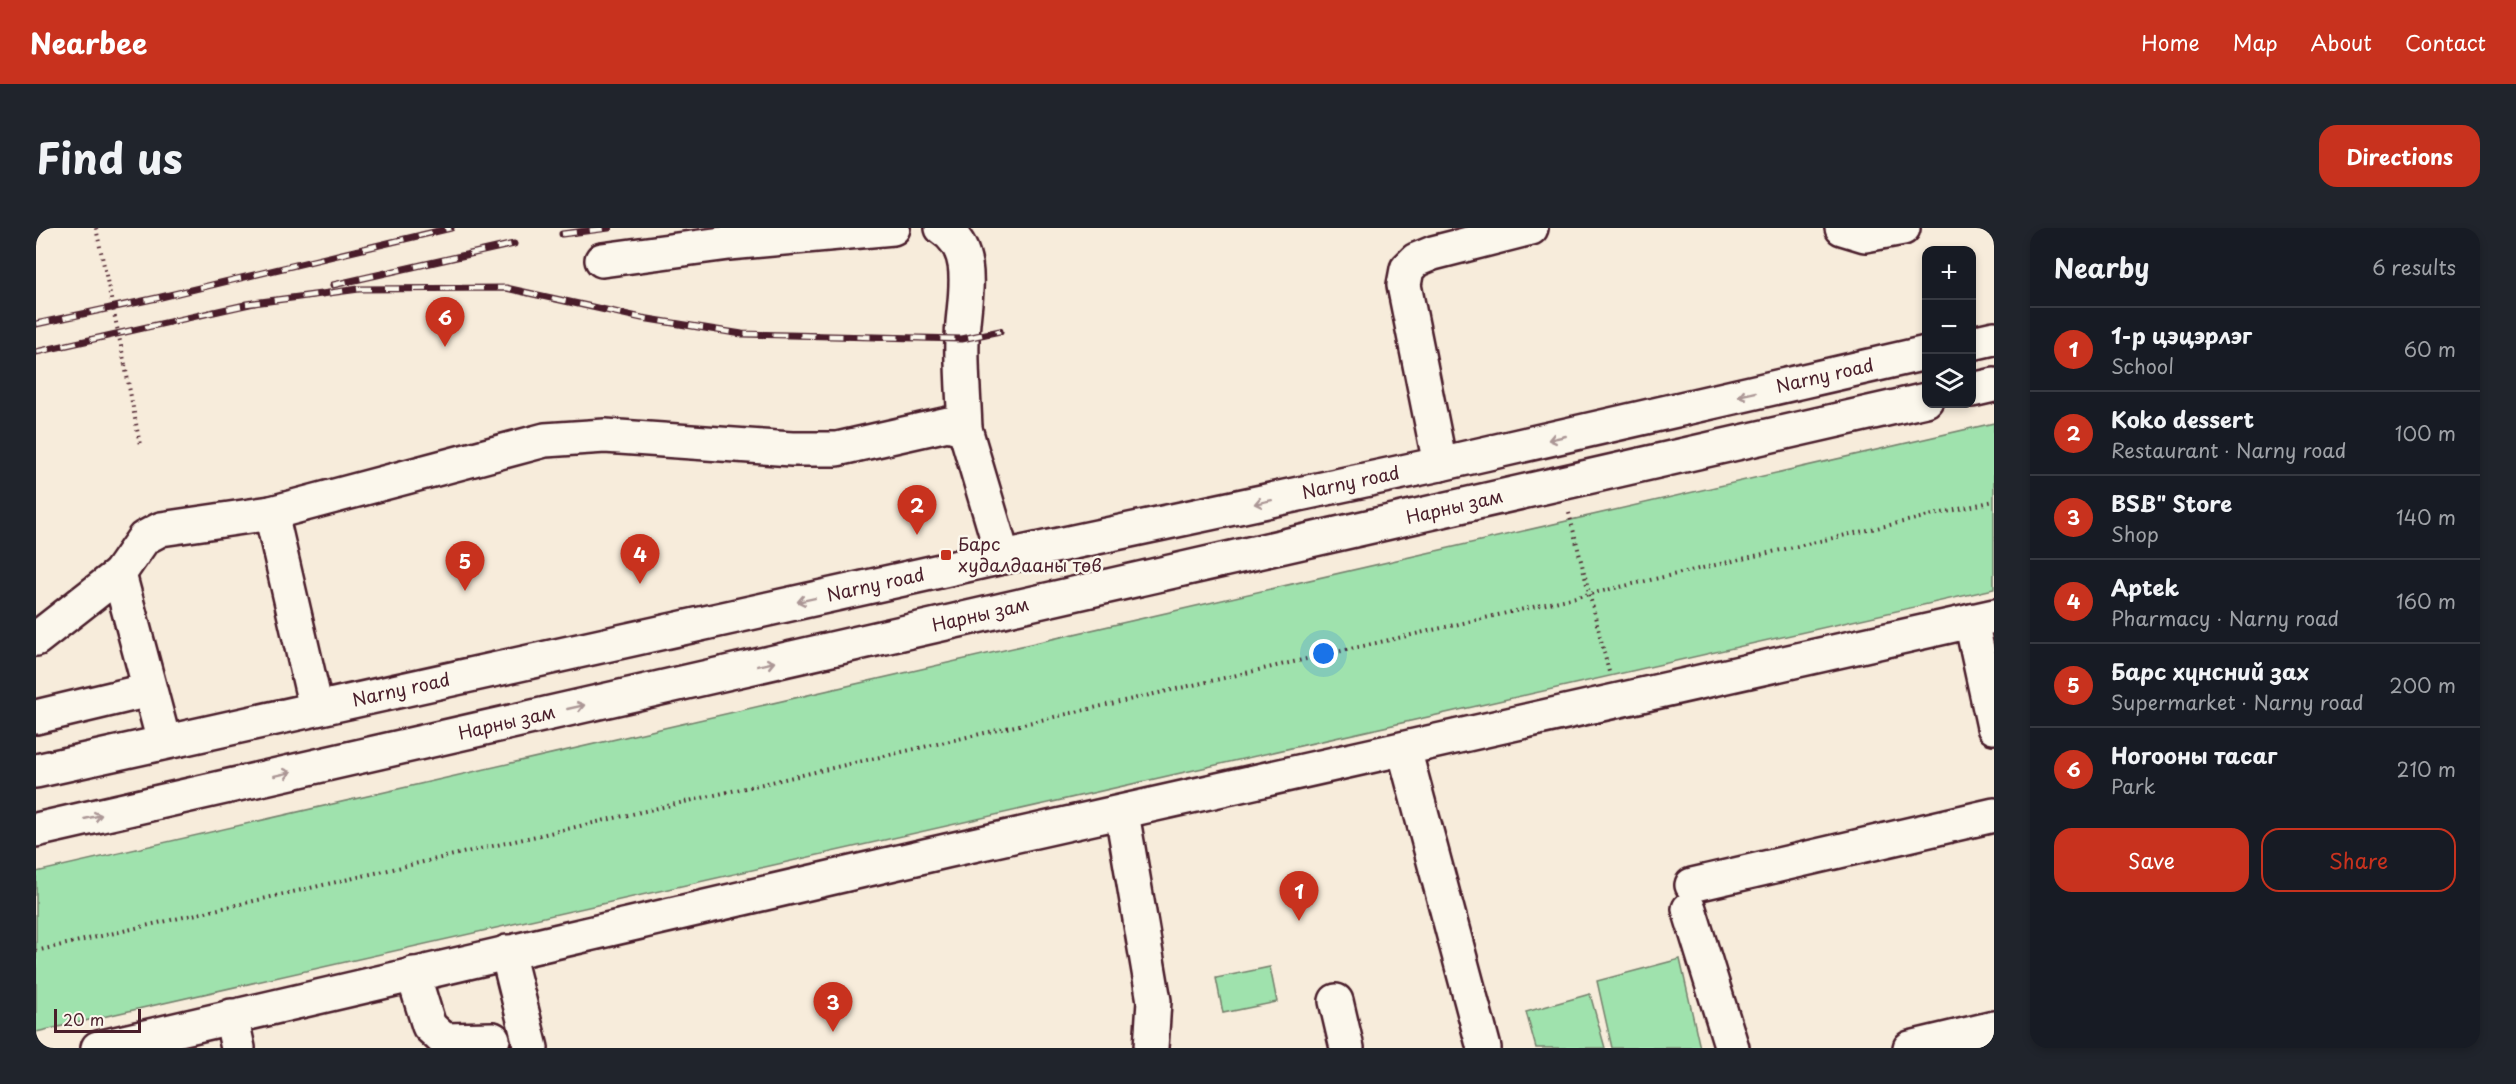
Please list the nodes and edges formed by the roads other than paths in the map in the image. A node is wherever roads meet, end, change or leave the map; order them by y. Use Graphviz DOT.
graph roads {
  1 [pos="893,228"];
  2 [pos="942,228"];
  3 [pos="1531,228"];
  4 [pos="1842,228"];
  5 [pos="1896,229"];
  6 [pos="603,260"];
  7 [pos="1994,338"];
  8 [pos="1976,342"];
  9 [pos="1922,354"];
  10 [pos="1994,385"];
  11 [pos="1976,389"];
  12 [pos="1922,401"];
  13 [pos="965,429"];
  14 [pos="1440,464"];
  15 [pos="271,513"];
  16 [pos="1003,557"];
  17 [pos="119,574"];
  18 [pos="1982,618"];
  19 [pos="36,639"];
  20 [pos="149,690"];
  21 [pos="316,708"];
  22 [pos="36,717"];
  23 [pos="1994,727"];
  24 [pos="164,742"];
  25 [pos="1404,749"];
  26 [pos="36,771"];
  27 [pos="1122,813"];
  28 [pos="1994,815"];
  29 [pos="36,830"];
  30 [pos="507,952"];
  31 [pos="413,974"];
  32 [pos="1336,1001"];
  33 [pos="231,1016"];
  34 [pos="1994,1028"];
  35 [pos="493,1039"];
  36 [pos="98,1048"];
  37 [pos="238,1048"];
  38 [pos="531,1048"];
  39 [pos="1151,1048"];
  40 [pos="1347,1048"];
  41 [pos="1484,1048"];
  42 [pos="1732,1048"];
  43 [pos="1910,1048"];
  1 -- 6 [label="main road"];
  2 -- 13 [label="main road"];
  3 -- 14 [label="main road"];
  4 -- 5 [label="main road"];
  7 -- 8 [label="main road"];
  9 -- 14 [label="main road, Narny road, one-way"];
  10 -- 11 [label="main road"];
  29 -- 12 [label="main road, Нарны зам, one-way"];
  13 -- 15 [label="main road"];
  13 -- 16 [label="main road"];
  14 -- 16 [label="main road, Narny road, one-way"];
  15 -- 17 [label="main road"];
  15 -- 21 [label="main road"];
  16 -- 21 [label="main road, Narny road, one-way"];
  17 -- 19 [label="main road"];
  17 -- 20 [label="main road"];
  18 -- 23 [label="main road"];
  18 -- 25 [label="main road"];
  20 -- 22 [label="main road"];
  20 -- 24 [label="main road"];
  21 -- 24 [label="main road, Narny road"];
  24 -- 26 [label="main road, Narny road"];
  25 -- 27 [label="main road"];
  25 -- 41 [label="main road"];
  27 -- 30 [label="main road"];
  27 -- 39 [label="main road"];
  28 -- 42 [label="main road"];
  30 -- 31 [label="main road"];
  30 -- 38 [label="main road"];
  31 -- 33 [label="main road"];
  31 -- 35 [label="main road"];
  32 -- 40 [label="main road"];
  33 -- 36 [label="main road"];
  33 -- 37 [label="main road"];
  34 -- 43 [label="main road"];
}
